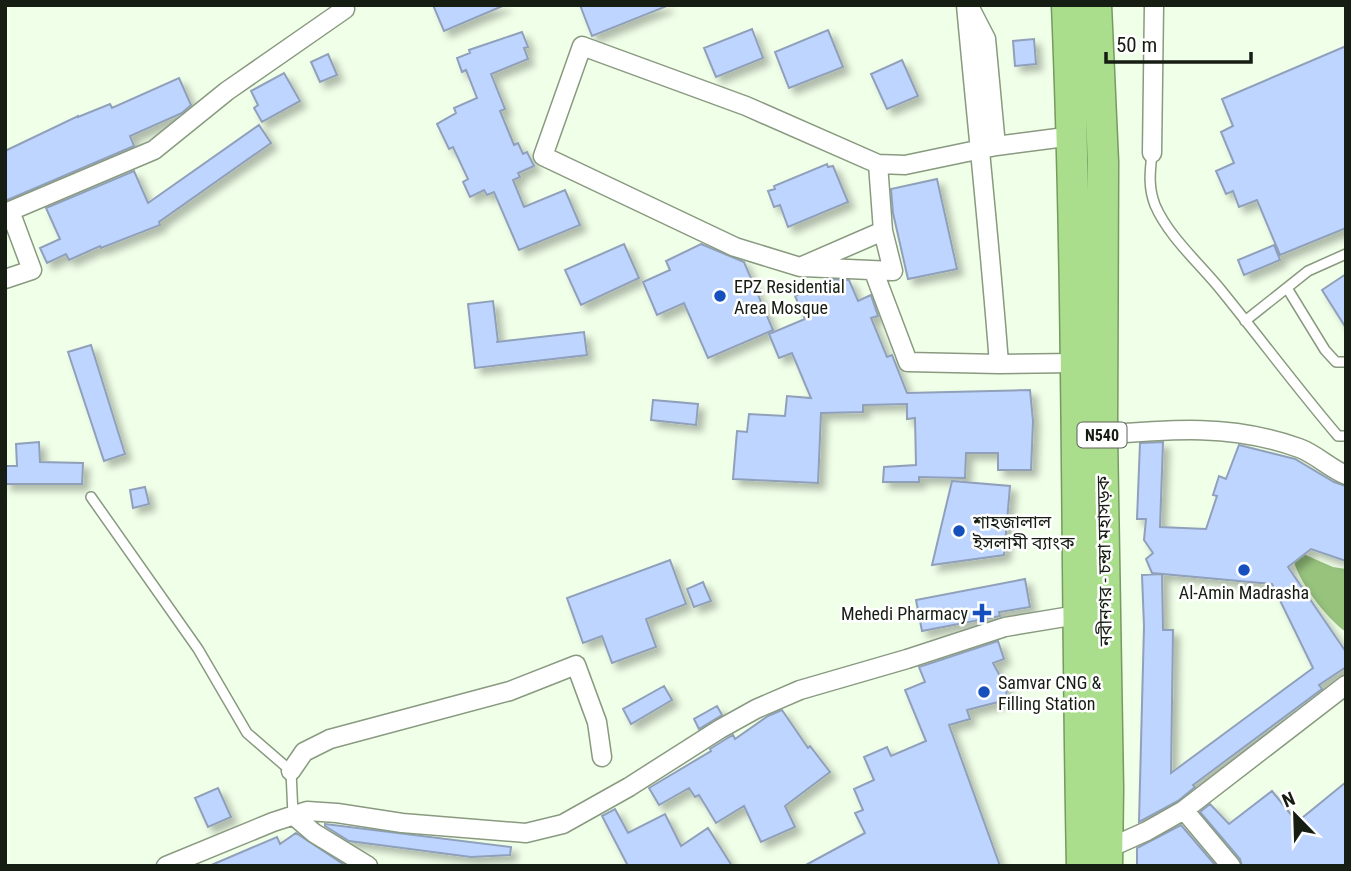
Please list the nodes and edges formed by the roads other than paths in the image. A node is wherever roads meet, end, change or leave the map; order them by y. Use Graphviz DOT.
graph roads {
  1 [pos="967,5"];
  2 [pos="1067,5"];
  3 [pos="1096,5"];
  4 [pos="1154,5"];
  5 [pos="345,9"];
  6 [pos="1073,136"];
  7 [pos="987,147"];
  8 [pos="1152,153"];
  9 [pos="878,164"];
  10 [pos="8,212"];
  11 [pos="883,230"];
  12 [pos="1346,254"];
  13 [pos="800,267"];
  14 [pos="874,272"];
  15 [pos="5,279"];
  16 [pos="1287,288"];
  17 [pos="1245,321"];
  18 [pos="1075,362"];
  19 [pos="1346,362"];
  20 [pos="999,364"];
  21 [pos="1102,435"];
  22 [pos="1346,436"];
  23 [pos="1346,475"];
  24 [pos="91,497"];
  25 [pos="1077,615"];
  26 [pos="1346,685"];
  27 [pos="602,757"];
  28 [pos="291,771"];
  29 [pos="1184,810"];
  30 [pos="293,815"];
  31 [pos="1107,857"];
  32 [pos="166,866"];
  33 [pos="368,866"];
  34 [pos="1082,866"];
  35 [pos="1231,866"];
  1 -- 7 [label="street"];
  2 -- 6 [label="highway, নবীনগর - চন্দ্রা মহাসড়ক / N540"];
  3 -- 21 [label="highway, নবীনগর - চন্দ্রা মহাসড়ক / N540"];
  4 -- 8 [label="street"];
  5 -- 10 [label="street"];
  6 -- 7 [label="street"];
  6 -- 18 [label="highway, নবীনগর - চন্দ্রা মহাসড়ক / N540"];
  7 -- 9 [label="street"];
  7 -- 20 [label="street"];
  8 -- 17 [label="lane"];
  9 -- 11 [label="street"];
  9 -- 13 [label="street"];
  10 -- 15 [label="street"];
  11 -- 13 [label="street"];
  11 -- 14 [label="street"];
  12 -- 16 [label="lane"];
  13 -- 14 [label="street"];
  14 -- 20 [label="street"];
  16 -- 17 [label="lane"];
  16 -- 19 [label="lane"];
  17 -- 22 [label="lane"];
  18 -- 20 [label="street"];
  18 -- 25 [label="highway, নবীনগর - চন্দ্রা মহাসড়ক / N540"];
  21 -- 23 [label="street"];
  21 -- 31 [label="highway, নবীনগর - চন্দ্রা মহাসড়ক / N540"];
  24 -- 28 [label="lane"];
  25 -- 30 [label="street"];
  25 -- 34 [label="highway, নবীনগর - চন্দ্রা মহাসড়ক / N540"];
  26 -- 29 [label="street"];
  27 -- 28 [label="street"];
  28 -- 30 [label="lane"];
  29 -- 31 [label="street"];
  29 -- 35 [label="street"];
  30 -- 32 [label="street"];
  30 -- 33 [label="street"];
}
